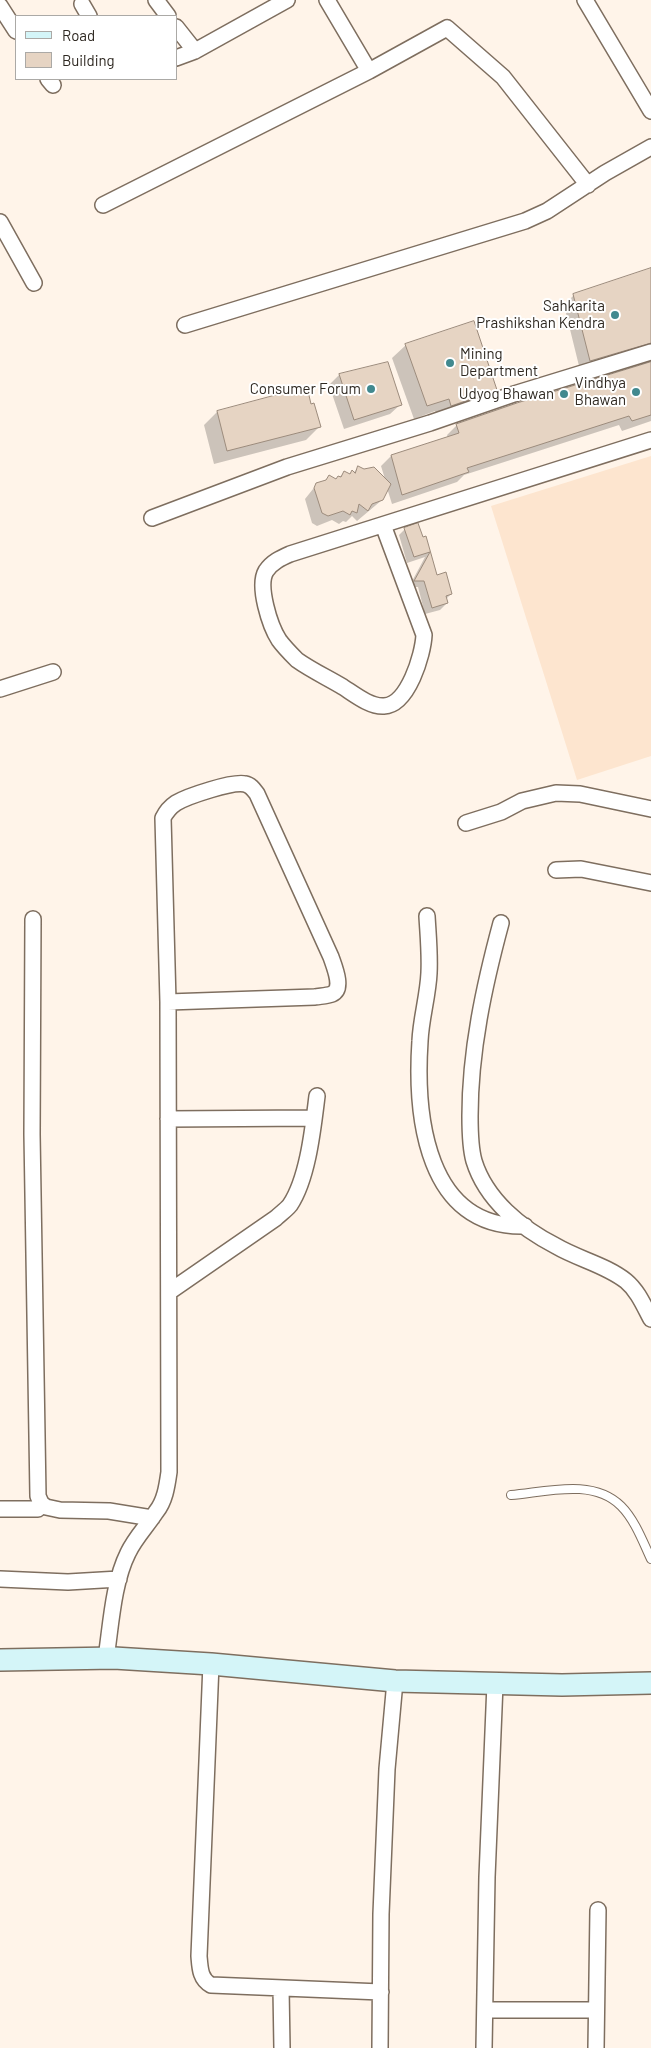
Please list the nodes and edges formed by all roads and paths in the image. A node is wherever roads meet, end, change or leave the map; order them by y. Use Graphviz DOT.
graph roads {
  1 [pos="156,0"];
  2 [pos="287,0"];
  3 [pos="328,0"];
  4 [pos="585,0"];
  5 [pos="0,6"];
  6 [pos="167,15"];
  7 [pos="15,28"];
  8 [pos="178,30"];
  9 [pos="195,51"];
  10 [pos="178,57"];
  11 [pos="369,71"];
  12 [pos="651,111"];
  13 [pos="651,147"];
  14 [pos="588,185"];
  15 [pos="103,205"];
  16 [pos="0,222"];
  17 [pos="34,283"];
  18 [pos="185,324"];
  19 [pos="651,352"];
  20 [pos="651,440"];
  21 [pos="152,518"];
  22 [pos="383,525"];
  23 [pos="53,672"];
  24 [pos="0,689"];
  25 [pos="651,809"];
  26 [pos="466,823"];
  27 [pos="556,870"];
  28 [pos="651,883"];
  29 [pos="427,916"];
  30 [pos="33,919"];
  31 [pos="501,923"];
  32 [pos="168,1002"];
  33 [pos="317,1096"];
  34 [pos="314,1118"];
  35 [pos="168,1119"];
  36 [pos="526,1226"];
  37 [pos="170,1292"];
  38 [pos="651,1319"];
  39 [pos="511,1495"];
  40 [pos="0,1509"];
  41 [pos="38,1509"];
  42 [pos="152,1518"];
  43 [pos="651,1560"];
  44 [pos="0,1579"];
  45 [pos="119,1580"];
  46 [pos="106,1658"];
  47 [pos="0,1660"];
  48 [pos="211,1664"];
  49 [pos="395,1681"];
  50 [pos="651,1683"];
  51 [pos="495,1684"];
  52 [pos="598,1910"];
  53 [pos="280,1988"];
  54 [pos="381,1992"];
  55 [pos="485,2010"];
  56 [pos="596,2010"];
  57 [pos="282,2048"];
  58 [pos="380,2048"];
  59 [pos="484,2048"];
  60 [pos="596,2048"];
  1 -- 6 [label="street"];
  2 -- 9 [label="street"];
  3 -- 11 [label="street"];
  4 -- 12 [label="street"];
  5 -- 7 [label="street"];
  8 -- 9 [label="street"];
  9 -- 10 [label="street"];
  11 -- 14 [label="street"];
  11 -- 15 [label="street"];
  13 -- 14 [label="street"];
  14 -- 18 [label="street"];
  16 -- 17 [label="street"];
  19 -- 21 [label="street"];
  20 -- 22 [label="street"];
  22 -- 22 [label="street"];
  23 -- 24 [label="street"];
  25 -- 26 [label="street"];
  27 -- 28 [label="street"];
  29 -- 36 [label="street"];
  30 -- 42 [label="street"];
  31 -- 36 [label="street"];
  32 -- 32 [label="street"];
  32 -- 35 [label="street"];
  33 -- 34 [label="street"];
  34 -- 35 [label="street"];
  34 -- 37 [label="street"];
  35 -- 37 [label="street"];
  36 -- 38 [label="street"];
  37 -- 42 [label="street"];
  39 -- 43 [label="lane"];
  40 -- 41 [label="street"];
  42 -- 45 [label="street"];
  44 -- 45 [label="street"];
  45 -- 46 [label="street"];
  46 -- 47 [label="street"];
  46 -- 48 [label="street"];
  48 -- 49 [label="street"];
  48 -- 53 [label="street"];
  49 -- 51 [label="street"];
  49 -- 54 [label="street"];
  50 -- 51 [label="street"];
  51 -- 55 [label="street"];
  52 -- 56 [label="street"];
  53 -- 54 [label="street"];
  53 -- 57 [label="street"];
  54 -- 58 [label="street"];
  55 -- 56 [label="street"];
  55 -- 59 [label="street"];
  56 -- 60 [label="street"];
}
